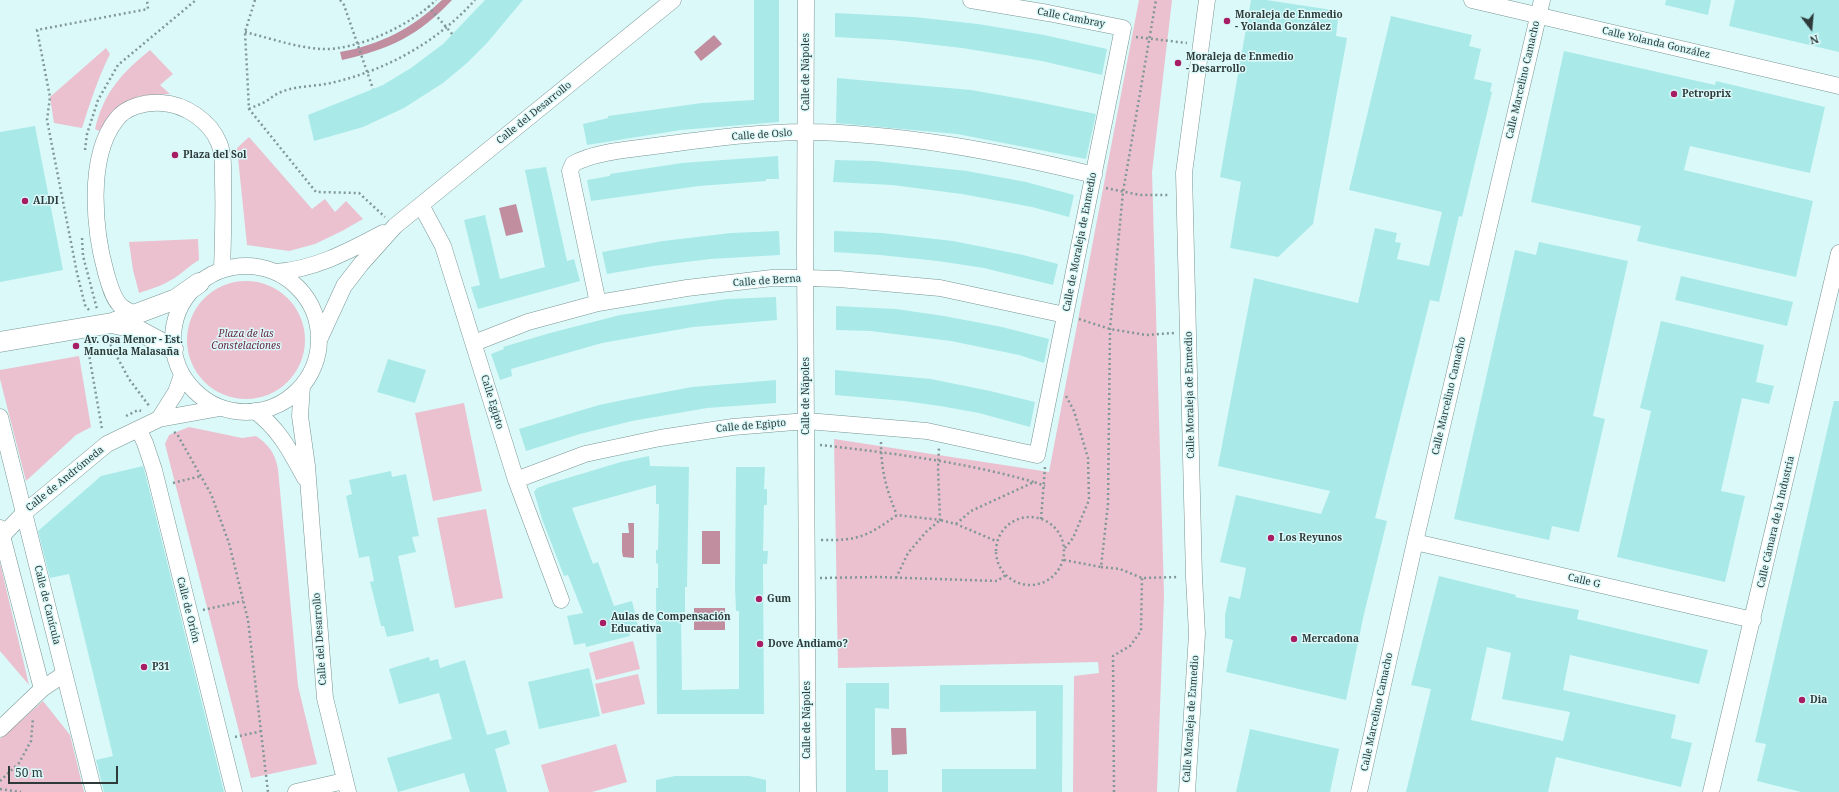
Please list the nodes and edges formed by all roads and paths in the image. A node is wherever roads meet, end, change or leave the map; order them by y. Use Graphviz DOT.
graph roads {
  1 [pos="147,0"];
  2 [pos="196,0"];
  3 [pos="255,0"];
  4 [pos="340,0"];
  5 [pos="436,0"];
  6 [pos="475,0"];
  7 [pos="673,0"];
  8 [pos="806,0"];
  9 [pos="971,0"];
  10 [pos="1156,0"];
  11 [pos="1207,0"];
  12 [pos="1472,0"];
  13 [pos="428,6"];
  14 [pos="1540,7"];
  15 [pos="447,28"];
  16 [pos="1122,31"];
  17 [pos="245,32"];
  18 [pos="452,35"];
  19 [pos="1149,39"];
  20 [pos="358,44"];
  21 [pos="1201,45"];
  22 [pos="118,65"];
  23 [pos="368,72"];
  24 [pos="1839,86"];
  25 [pos="374,89"];
  26 [pos="249,110"];
  27 [pos="806,132"];
  28 [pos="1093,179"];
  29 [pos="1123,192"];
  30 [pos="1184,194"];
  31 [pos="421,205"];
  32 [pos="395,226"];
  33 [pos="1839,253"];
  34 [pos="222,270"];
  35 [pos="275,272"];
  36 [pos="806,278"];
  37 [pos="199,283"];
  38 [pos="598,303"];
  39 [pos="134,314"];
  40 [pos="1065,315"];
  41 [pos="107,323"];
  42 [pos="1110,329"];
  43 [pos="1188,332"];
  44 [pos="320,338"];
  45 [pos="0,342"];
  46 [pos="474,343"];
  47 [pos="173,349"];
  48 [pos="1054,372"];
  49 [pos="182,375"];
  50 [pos="302,386"];
  51 [pos="220,408"];
  52 [pos="255,411"];
  53 [pos="0,417"];
  54 [pos="159,419"];
  55 [pos="120,420"];
  56 [pos="806,421"];
  57 [pos="108,426"];
  58 [pos="881,428"];
  59 [pos="139,430"];
  60 [pos="940,434"];
  61 [pos="807,444"];
  62 [pos="881,452"];
  63 [pos="1037,455"];
  64 [pos="938,461"];
  65 [pos="202,476"];
  66 [pos="516,480"];
  67 [pos="1034,482"];
  68 [pos="307,483"];
  69 [pos="1045,486"];
  70 [pos="158,487"];
  71 [pos="24,513"];
  72 [pos="897,515"];
  73 [pos="1041,519"];
  74 [pos="940,520"];
  75 [pos="956,524"];
  76 [pos="1,534"];
  77 [pos="807,539"];
  78 [pos="996,541"];
  79 [pos="1415,542"];
  80 [pos="1065,548"];
  81 [pos="1064,560"];
  82 [pos="1101,567"];
  83 [pos="1006,575"];
  84 [pos="1194,577"];
  85 [pos="807,578"];
  86 [pos="896,578"];
  87 [pos="1142,578"];
  88 [pos="561,600"];
  89 [pos="243,601"];
  90 [pos="189,614"];
  91 [pos="1753,620"];
  92 [pos="64,674"];
  93 [pos="42,689"];
  94 [pos="29,702"];
  95 [pos="0,729"];
  96 [pos="262,731"];
  97 [pos="221,740"];
  98 [pos="0,781"];
  99 [pos="346,786"];
  100 [pos="0,789"];
  101 [pos="21,792"];
  102 [pos="94,792"];
  103 [pos="234,792"];
  104 [pos="296,792"];
  105 [pos="808,792"];
  106 [pos="1114,792"];
  107 [pos="1186,792"];
  108 [pos="1360,792"];
  109 [pos="1711,792"];
  1 -- 41 [label="path"];
  2 -- 22 [label="path"];
  3 -- 17 [label="path"];
  4 -- 20 [label="path"];
  5 -- 13 [label="path"];
  6 -- 15 [label="path"];
  7 -- 31 [label="street, Calle del Desarrollo"];
  8 -- 27 [label="street, Calle de Nápoles"];
  9 -- 16 [label="street, Calle Cambray"];
  10 -- 19 [label="path"];
  11 -- 21 [label="street, Calle Moraleja de Enmedio"];
  12 -- 14 [label="street, Calle Yolanda González"];
  13 -- 15 [label="path"];
  13 -- 20 [label="path"];
  14 -- 24 [label="street, Calle Yolanda González"];
  14 -- 79 [label="street, Calle Marcelino Camacho"];
  15 -- 18 [label="path"];
  15 -- 23 [label="path"];
  16 -- 19 [label="path"];
  16 -- 28 [label="street, Calle de Moraleja de Enmedio"];
  17 -- 20 [label="path"];
  17 -- 26 [label="path"];
  19 -- 21 [label="path"];
  19 -- 29 [label="path"];
  20 -- 23 [label="path"];
  21 -- 30 [label="street, Calle Moraleja de Enmedio"];
  23 -- 25 [label="path"];
  23 -- 26 [label="path"];
  26 -- 32 [label="path"];
  27 -- 28 [label="street, Calle de Oslo"];
  27 -- 36 [label="street, Calle de Nápoles"];
  27 -- 38 [label="street, Calle de Oslo"];
  28 -- 29 [label="path"];
  28 -- 40 [label="street, Calle de Moraleja de Enmedio"];
  29 -- 30 [label="path"];
  29 -- 42 [label="path"];
  30 -- 43 [label="street, Calle Moraleja de Enmedio"];
  31 -- 32 [label="street, Calle del Desarrollo"];
  31 -- 46 [label="street, Calle Egipto"];
  32 -- 35 [label="street, Calle del Desarrollo"];
  32 -- 44 [label="street, Calle del Desarrollo"];
  33 -- 91 [label="street, Calle Cámara de la Industria"];
  34 -- 35 [label="street"];
  34 -- 37 [label="street"];
  34 -- 39 [label="street"];
  35 -- 44 [label="street"];
  36 -- 38 [label="street, Calle de Berna"];
  36 -- 40 [label="street, Calle de Berna"];
  36 -- 56 [label="street, Calle de Nápoles"];
  37 -- 39 [label="street"];
  37 -- 47 [label="street"];
  38 -- 46 [label="street, Calle de Berna"];
  39 -- 41 [label="street"];
  40 -- 42 [label="path"];
  40 -- 48 [label="street, Calle de Moraleja de Enmedio"];
  41 -- 45 [label="street"];
  41 -- 47 [label="street"];
  41 -- 57 [label="path"];
  42 -- 43 [label="path"];
  42 -- 82 [label="path"];
  43 -- 84 [label="street, Calle Moraleja de Enmedio"];
  44 -- 50 [label="street"];
  46 -- 66 [label="street, Calle Egipto"];
  47 -- 49 [label="street"];
  48 -- 63 [label="street, Calle de Moraleja de Enmedio"];
  48 -- 80 [label="path"];
  49 -- 51 [label="street"];
  49 -- 54 [label="street, Calle de Andrómeda"];
  50 -- 52 [label="street"];
  50 -- 68 [label="street, Calle del Desarrollo"];
  51 -- 52 [label="street"];
  51 -- 54 [label="street, Calle de Andrómeda"];
  52 -- 68 [label="street, Calle del Desarrollo"];
  53 -- 71 [label="street, Calle de Canícula"];
  54 -- 55 [label="path"];
  54 -- 59 [label="street, Calle de Andrómeda"];
  56 -- 58 [label="street, Calle de Egipto"];
  56 -- 61 [label="street, Calle de Nápoles"];
  56 -- 66 [label="street, Calle de Egipto"];
  58 -- 60 [label="street, Calle de Egipto"];
  58 -- 62 [label="path"];
  59 -- 70 [label="street, Calle de Orión"];
  59 -- 71 [label="street, Calle de Andrómeda"];
  60 -- 63 [label="street, Calle de Egipto"];
  60 -- 64 [label="path"];
  61 -- 62 [label="path"];
  61 -- 77 [label="street, Calle de Nápoles"];
  62 -- 64 [label="path"];
  62 -- 72 [label="path"];
  63 -- 69 [label="path"];
  64 -- 67 [label="path"];
  64 -- 74 [label="path"];
  65 -- 70 [label="path"];
  66 -- 88 [label="street, Calle Egipto"];
  67 -- 69 [label="path"];
  67 -- 75 [label="path"];
  68 -- 99 [label="street, Calle del Desarrollo"];
  69 -- 73 [label="path"];
  70 -- 90 [label="street, Calle de Orión"];
  71 -- 76 [label="street, Calle de Andrómeda"];
  71 -- 92 [label="street, Calle de Canícula"];
  72 -- 74 [label="path"];
  72 -- 77 [label="path"];
  73 -- 78 [label="path"];
  73 -- 80 [label="path"];
  74 -- 75 [label="path"];
  74 -- 86 [label="path"];
  75 -- 78 [label="path"];
  76 -- 93 [label="street"];
  77 -- 85 [label="street, Calle de Nápoles"];
  78 -- 83 [label="path"];
  79 -- 91 [label="street, Calle G"];
  79 -- 108 [label="street, Calle Marcelino Camacho"];
  80 -- 81 [label="path"];
  81 -- 82 [label="path"];
  81 -- 83 [label="path"];
  82 -- 87 [label="path"];
  83 -- 86 [label="path"];
  84 -- 87 [label="path"];
  84 -- 107 [label="street, Calle Moraleja de Enmedio"];
  85 -- 86 [label="path"];
  85 -- 105 [label="street, Calle de Nápoles"];
  87 -- 106 [label="path"];
  89 -- 90 [label="path"];
  90 -- 97 [label="street, Calle de Orión"];
  91 -- 109 [label="street, Calle Cámara de la Industria"];
  92 -- 93 [label="street"];
  92 -- 102 [label="street, Calle de Canícula"];
  93 -- 94 [label="street"];
  94 -- 95 [label="street"];
  94 -- 98 [label="path"];
  96 -- 97 [label="path"];
  97 -- 103 [label="street, Calle de Orión"];
  99 -- 104 [label="street"];
  100 -- 101 [label="path"];
}
